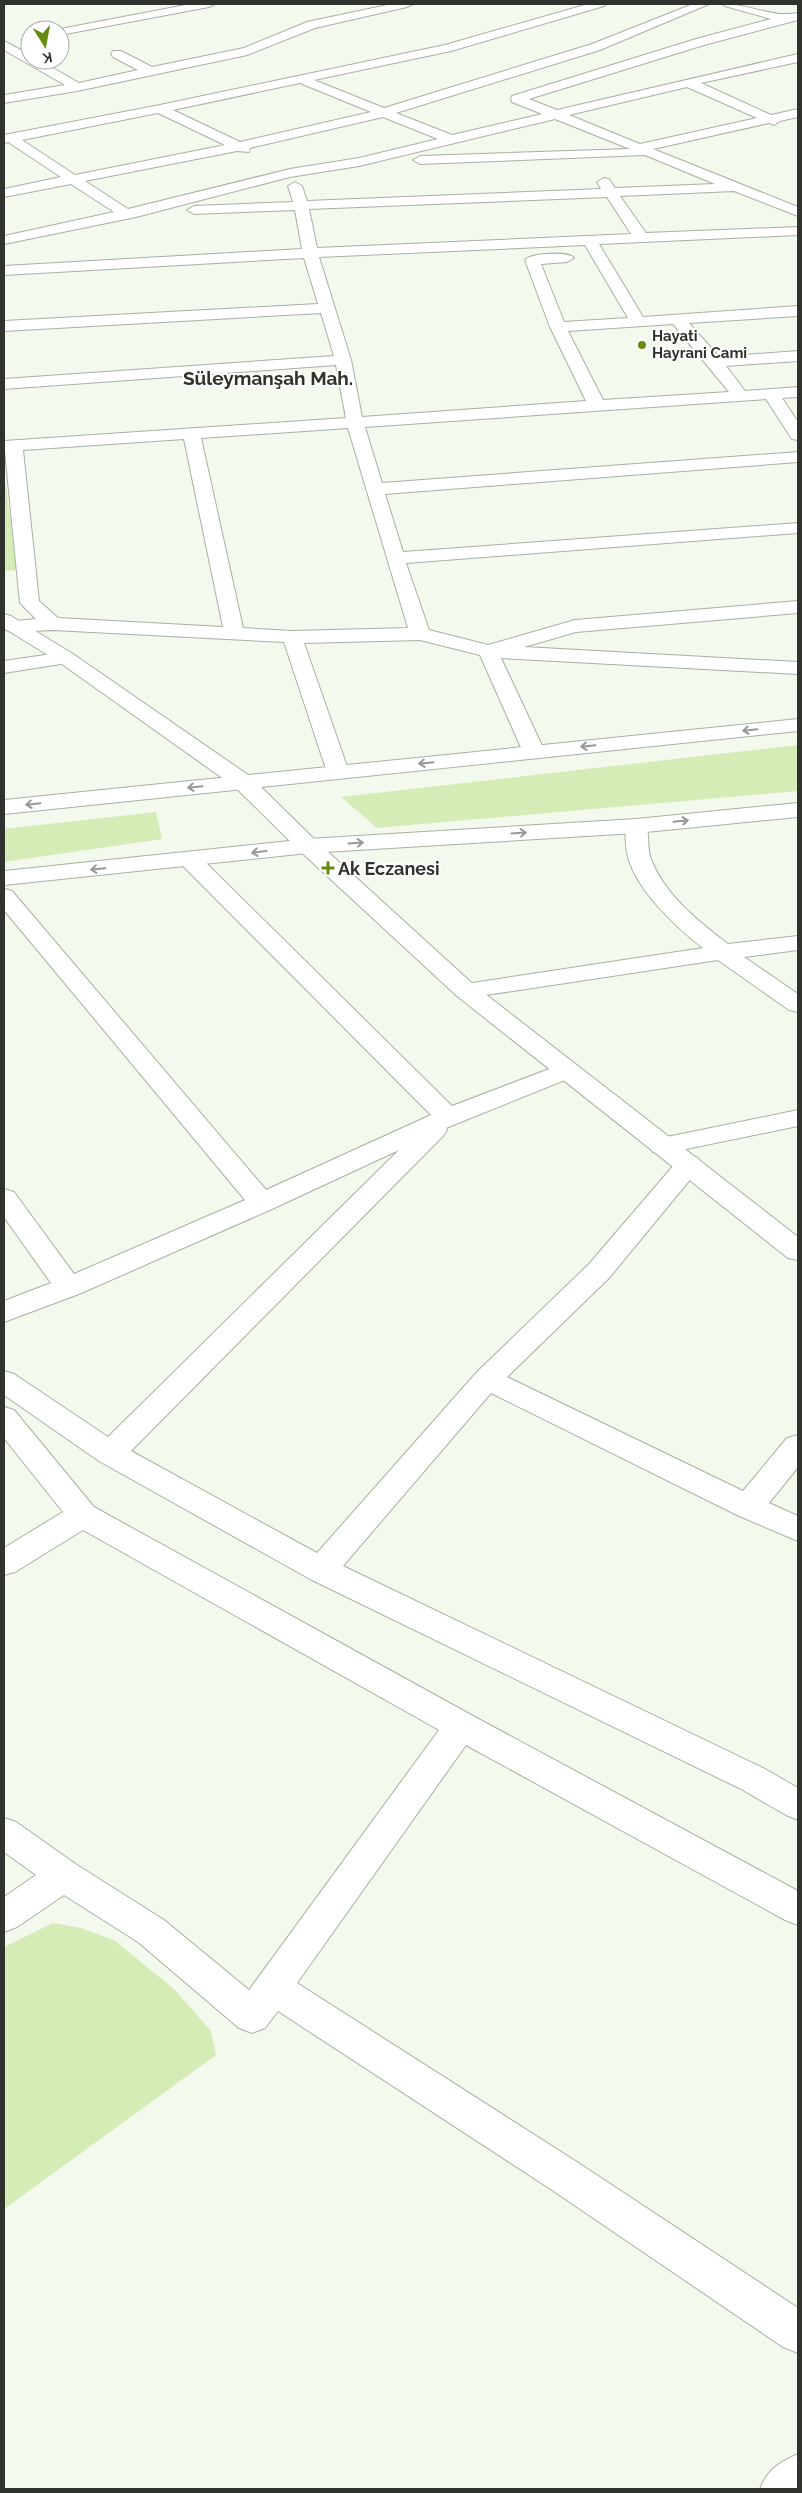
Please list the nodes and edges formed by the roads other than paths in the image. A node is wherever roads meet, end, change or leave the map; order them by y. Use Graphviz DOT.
graph roads {
  1 [pos="209,4"];
  2 [pos="407,4"];
  3 [pos="600,4"];
  4 [pos="703,4"];
  5 [pos="729,4"];
  6 [pos="798,16"];
  7 [pos="784,20"];
  8 [pos="798,25"];
  9 [pos="70,29"];
  10 [pos="20,39"];
  11 [pos="700,42"];
  12 [pos="4,44"];
  13 [pos="596,47"];
  14 [pos="719,48"];
  15 [pos="117,54"];
  16 [pos="746,58"];
  17 [pos="798,58"];
  18 [pos="645,61"];
  19 [pos="765,64"];
  20 [pos="151,72"];
  21 [pos="790,75"];
  22 [pos="301,80"];
  23 [pos="690,83"];
  24 [pos="77,87"];
  25 [pos="4,99"];
  26 [pos="160,109"];
  27 [pos="798,112"];
  28 [pos="382,113"];
  29 [pos="557,115"];
  30 [pos="770,119"];
  31 [pos="791,128"];
  32 [pos="7,138"];
  33 [pos="452,140"];
  34 [pos="240,146"];
  35 [pos="645,150"];
  36 [pos="256,155"];
  37 [pos="585,155"];
  38 [pos="359,162"];
  39 [pos="273,164"];
  40 [pos="290,173"];
  41 [pos="72,179"];
  42 [pos="737,187"];
  43 [pos="4,193"];
  44 [pos="612,193"];
  45 [pos="798,197"];
  46 [pos="776,202"];
  47 [pos="301,204"];
  48 [pos="798,212"];
  49 [pos="126,214"];
  50 [pos="798,231"];
  51 [pos="34,232"];
  52 [pos="781,232"];
  53 [pos="642,239"];
  54 [pos="4,240"];
  55 [pos="590,242"];
  56 [pos="793,247"];
  57 [pos="310,253"];
  58 [pos="600,256"];
  59 [pos="40,268"];
  60 [pos="4,270"];
  61 [pos="326,308"];
  62 [pos="798,311"];
  63 [pos="676,318"];
  64 [pos="638,321"];
  65 [pos="4,326"];
  66 [pos="558,327"];
  67 [pos="798,356"];
  68 [pos="343,360"];
  69 [pos="715,362"];
  70 [pos="4,384"];
  71 [pos="798,392"];
  72 [pos="771,394"];
  73 [pos="741,396"];
  74 [pos="597,406"];
  75 [pos="354,422"];
  76 [pos="191,433"];
  77 [pos="798,435"];
  78 [pos="9,446"];
  79 [pos="798,456"];
  80 [pos="375,489"];
  81 [pos="798,528"];
  82 [pos="396,558"];
  83 [pos="798,607"];
  84 [pos="8,623"];
  85 [pos="54,624"];
  86 [pos="234,634"];
  87 [pos="420,634"];
  88 [pos="292,637"];
  89 [pos="488,651"];
  90 [pos="66,658"];
  91 [pos="4,666"];
  92 [pos="798,668"];
  93 [pos="798,725"];
  94 [pos="534,752"];
  95 [pos="338,772"];
  96 [pos="243,782"];
  97 [pos="4,807"];
  98 [pos="798,810"];
  99 [pos="636,826"];
  100 [pos="308,846"];
  101 [pos="190,860"];
  102 [pos="4,878"];
  103 [pos="4,896"];
  104 [pos="798,944"];
  105 [pos="723,952"];
  106 [pos="466,991"];
  107 [pos="798,1005"];
  108 [pos="566,1071"];
  109 [pos="448,1117"];
  110 [pos="798,1118"];
  111 [pos="662,1146"];
  112 [pos="690,1164"];
  113 [pos="4,1198"];
  114 [pos="262,1203"];
  115 [pos="798,1251"];
  116 [pos="69,1287"];
  117 [pos="4,1312"];
  118 [pos="487,1380"];
  119 [pos="4,1382"];
  120 [pos="4,1418"];
  121 [pos="798,1446"];
  122 [pos="110,1453"];
  123 [pos="748,1507"];
  124 [pos="83,1515"];
  125 [pos="798,1529"];
  126 [pos="4,1563"];
  127 [pos="321,1570"];
  128 [pos="461,1726"];
  129 [pos="798,1805"];
  130 [pos="4,1833"];
  131 [pos="64,1876"];
  132 [pos="798,1909"];
  133 [pos="4,1916"];
  134 [pos="274,1988"];
  135 [pos="798,2332"];
  136 [pos="798,2476"];
  137 [pos="782,2489"];
  1 -- 9 [label="street"];
  2 -- 20 [label="street"];
  3 -- 22 [label="street"];
  4 -- 13 [label="street"];
  5 -- 7 [label="street"];
  6 -- 7 [label="street"];
  7 -- 8 [label="street"];
  7 -- 11 [label="street"];
  10 -- 12 [label="street"];
  11 -- 14 [label="street"];
  11 -- 18 [label="street"];
  12 -- 24 [label="street"];
  13 -- 18 [label="street"];
  13 -- 28 [label="street"];
  15 -- 20 [label="street"];
  16 -- 19 [label="street"];
  17 -- 19 [label="street"];
  18 -- 29 [label="street"];
  19 -- 21 [label="street"];
  19 -- 23 [label="street"];
  20 -- 24 [label="street"];
  22 -- 26 [label="street"];
  22 -- 28 [label="street"];
  23 -- 29 [label="street"];
  23 -- 30 [label="street"];
  24 -- 25 [label="street"];
  26 -- 32 [label="street"];
  26 -- 34 [label="street"];
  27 -- 30 [label="street"];
  28 -- 33 [label="street"];
  28 -- 34 [label="street"];
  29 -- 33 [label="street"];
  29 -- 35 [label="street"];
  30 -- 31 [label="street"];
  30 -- 35 [label="street"];
  32 -- 41 [label="street"];
  33 -- 38 [label="street"];
  34 -- 36 [label="street"];
  34 -- 41 [label="street"];
  35 -- 37 [label="street"];
  35 -- 42 [label="street"];
  37 -- 38 [label="street"];
  37 -- 44 [label="street"];
  38 -- 40 [label="street"];
  39 -- 40 [label="street"];
  40 -- 47 [label="street"];
  40 -- 49 [label="street"];
  41 -- 43 [label="street"];
  41 -- 49 [label="street"];
  42 -- 44 [label="street"];
  42 -- 46 [label="street"];
  44 -- 47 [label="street"];
  44 -- 53 [label="street"];
  45 -- 46 [label="street"];
  46 -- 48 [label="street"];
  47 -- 49 [label="street"];
  47 -- 57 [label="street"];
  49 -- 51 [label="street"];
  50 -- 52 [label="street"];
  51 -- 54 [label="street"];
  51 -- 59 [label="street"];
  52 -- 53 [label="street"];
  52 -- 56 [label="street"];
  53 -- 55 [label="street"];
  55 -- 57 [label="street"];
  55 -- 58 [label="street"];
  57 -- 59 [label="street"];
  57 -- 61 [label="street"];
  58 -- 64 [label="street"];
  58 -- 66 [label="street"];
  59 -- 60 [label="street"];
  61 -- 65 [label="street"];
  61 -- 68 [label="street"];
  62 -- 63 [label="street"];
  63 -- 64 [label="street"];
  63 -- 69 [label="street"];
  64 -- 66 [label="street"];
  66 -- 74 [label="street"];
  67 -- 69 [label="street"];
  68 -- 70 [label="street"];
  68 -- 75 [label="street"];
  69 -- 73 [label="street"];
  71 -- 72 [label="street"];
  72 -- 73 [label="street"];
  72 -- 77 [label="street"];
  73 -- 74 [label="street"];
  74 -- 75 [label="street"];
  75 -- 76 [label="street"];
  75 -- 80 [label="street"];
  76 -- 78 [label="street"];
  76 -- 86 [label="street"];
  78 -- 85 [label="street"];
  79 -- 80 [label="street"];
  80 -- 82 [label="street"];
  81 -- 82 [label="street"];
  82 -- 87 [label="street"];
  83 -- 89 [label="street"];
  84 -- 85 [label="street"];
  84 -- 90 [label="street"];
  85 -- 86 [label="street"];
  86 -- 88 [label="street"];
  87 -- 88 [label="street"];
  87 -- 89 [label="street"];
  88 -- 95 [label="street"];
  89 -- 92 [label="street"];
  89 -- 94 [label="street"];
  90 -- 91 [label="street"];
  90 -- 96 [label="street"];
  93 -- 94 [label="street, one-way"];
  94 -- 95 [label="street, one-way"];
  95 -- 96 [label="street"];
  96 -- 97 [label="street, one-way"];
  96 -- 100 [label="street"];
  99 -- 98 [label="street, one-way"];
  100 -- 99 [label="street, one-way"];
  99 -- 105 [label="street"];
  100 -- 101 [label="street, one-way"];
  100 -- 106 [label="street"];
  101 -- 102 [label="street, one-way"];
  101 -- 109 [label="street"];
  103 -- 114 [label="street"];
  104 -- 105 [label="street"];
  105 -- 106 [label="street"];
  105 -- 107 [label="street"];
  106 -- 108 [label="street"];
  108 -- 109 [label="street"];
  108 -- 111 [label="street"];
  109 -- 114 [label="street"];
  109 -- 122 [label="street"];
  110 -- 111 [label="street"];
  111 -- 112 [label="street"];
  112 -- 115 [label="street"];
  112 -- 118 [label="street"];
  113 -- 116 [label="street"];
  114 -- 116 [label="street"];
  116 -- 117 [label="street"];
  118 -- 123 [label="street"];
  118 -- 127 [label="street"];
  119 -- 122 [label="street"];
  120 -- 124 [label="street"];
  121 -- 123 [label="street"];
  122 -- 127 [label="street"];
  123 -- 125 [label="street"];
  124 -- 126 [label="street"];
  124 -- 128 [label="street"];
  127 -- 129 [label="street"];
  128 -- 132 [label="street"];
  128 -- 134 [label="street"];
  130 -- 131 [label="street"];
  131 -- 133 [label="street"];
  131 -- 134 [label="street"];
  134 -- 135 [label="street"];
  136 -- 137 [label="street"];
}
